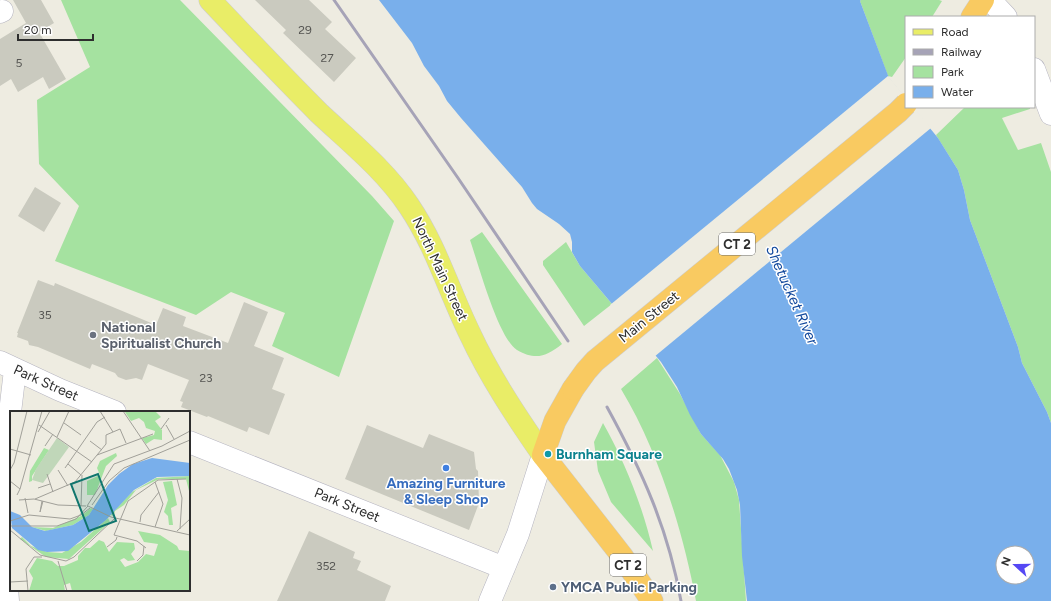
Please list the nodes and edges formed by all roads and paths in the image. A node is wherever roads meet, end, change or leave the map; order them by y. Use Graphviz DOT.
graph roads {
  1 [pos="210,0"];
  2 [pos="983,0"];
  3 [pos="990,0"];
  4 [pos="973,16"];
  5 [pos="1005,16"];
  6 [pos="1035,71"];
  7 [pos="905,105"];
  8 [pos="1051,114"];
  9 [pos="8,366"];
  10 [pos="112,411"];
  11 [pos="190,442"];
  12 [pos="543,455"];
  13 [pos="0,498"];
  14 [pos="504,568"];
  15 [pos="8,601"];
  16 [pos="490,601"];
  17 [pos="652,601"];
  1 -- 12 [label="main road, North Main Street"];
  2 -- 4 [label="highway"];
  3 -- 5 [label="street"];
  6 -- 8 [label="street"];
  7 -- 12 [label="highway, Main Street / CT 2, bridge"];
  9 -- 10 [label="street, Park Street"];
  9 -- 13 [label="street"];
  11 -- 14 [label="street, Park Street"];
  12 -- 14 [label="street, Main Street"];
  12 -- 17 [label="highway, CT 2"];
  13 -- 15 [label="street"];
  14 -- 16 [label="street, Main Street"];
}
